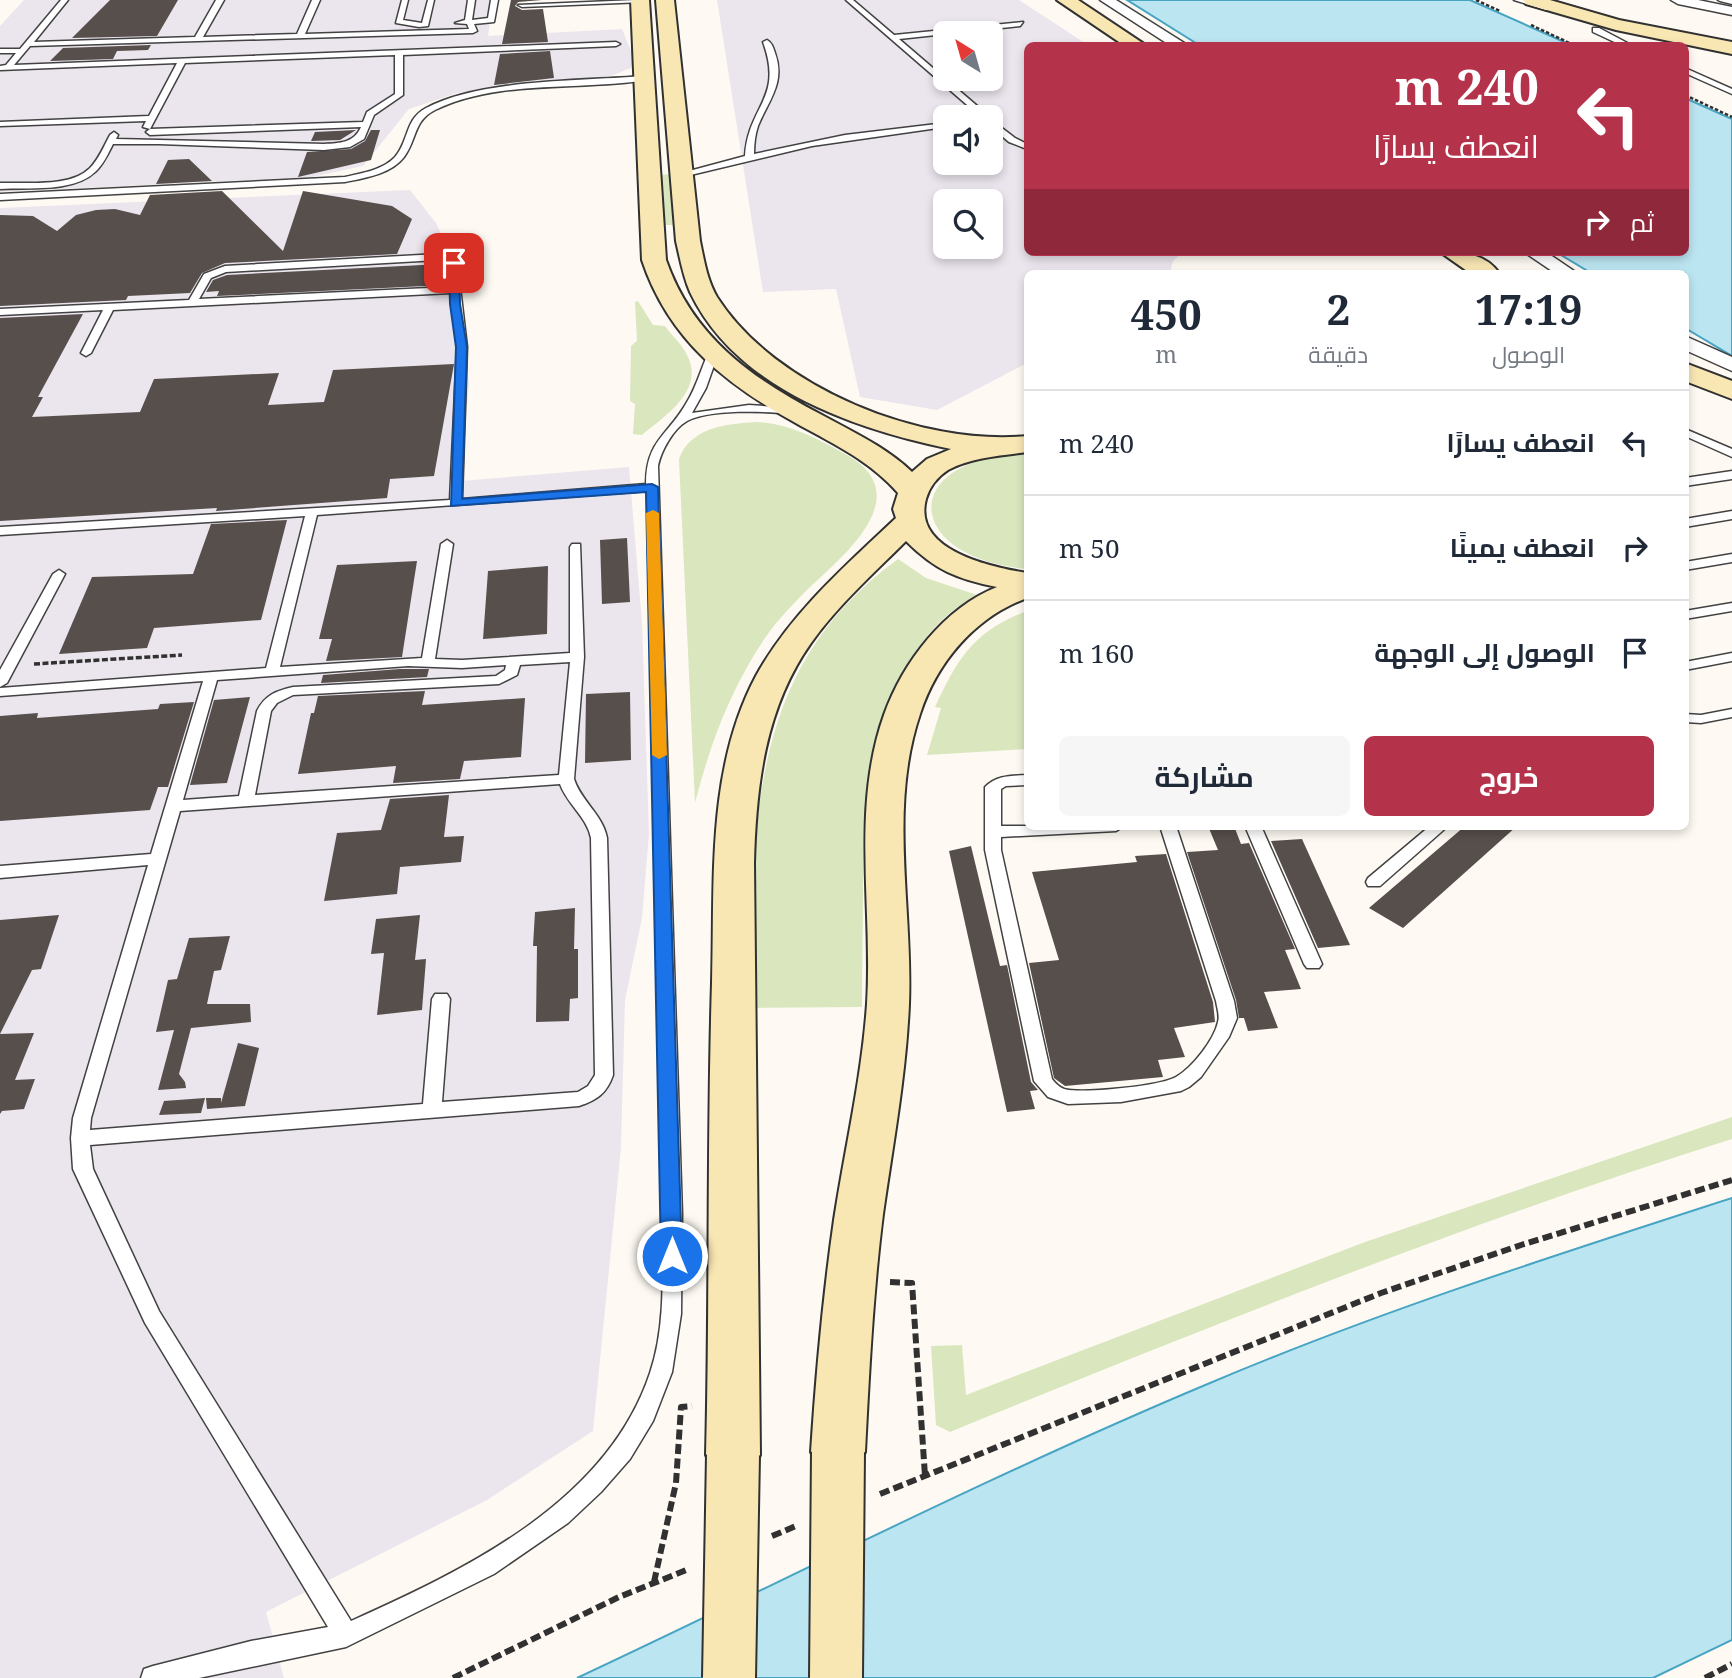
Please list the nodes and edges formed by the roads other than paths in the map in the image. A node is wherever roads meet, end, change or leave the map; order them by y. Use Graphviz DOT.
graph roads {
  1 [pos="65,0"];
  2 [pos="220,0"];
  3 [pos="316,0"];
  4 [pos="405,0"];
  5 [pos="431,0"];
  6 [pos="471,0"];
  7 [pos="495,0"];
  8 [pos="665,0"];
  9 [pos="849,0"];
  10 [pos="1108,0"];
  11 [pos="1518,0"];
  12 [pos="1532,0"];
  13 [pos="1678,0"];
  14 [pos="1722,0"];
  15 [pos="603,1"];
  16 [pos="640,1"];
  17 [pos="1732,2"];
  18 [pos="1058,3"];
  19 [pos="1559,4"];
  20 [pos="522,5"];
  21 [pos="1732,11"];
  22 [pos="603,16"];
  23 [pos="468,23"];
  24 [pos="425,24"];
  25 [pos="1020,24"];
  26 [pos="1596,30"];
  27 [pos="473,31"];
  28 [pos="300,36"];
  29 [pos="893,37"];
  30 [pos="197,40"];
  31 [pos="1732,41"];
  32 [pos="767,42"];
  33 [pos="1106,42"];
  34 [pos="1131,42"];
  35 [pos="1176,42"];
  36 [pos="1622,42"];
  37 [pos="616,44"];
  38 [pos="26,47"];
  39 [pos="1732,48"];
  40 [pos="0,51"];
  41 [pos="472,51"];
  42 [pos="399,54"];
  43 [pos="182,62"];
  44 [pos="4,68"];
  45 [pos="1689,72"];
  46 [pos="644,78"];
  47 [pos="1732,92"];
  48 [pos="972,105"];
  49 [pos="150,121"];
  50 [pos="365,124"];
  51 [pos="0,126"];
  52 [pos="933,126"];
  53 [pos="118,128"];
  54 [pos="144,132"];
  55 [pos="1003,132"];
  56 [pos="139,141"];
  57 [pos="110,142"];
  58 [pos="1024,146"];
  59 [pos="749,157"];
  60 [pos="681,176"];
  61 [pos="0,186"];
  62 [pos="0,197"];
  63 [pos="1438,256"];
  64 [pos="1459,256"];
  65 [pos="1474,256"];
  66 [pos="1540,256"];
  67 [pos="1460,270"];
  68 [pos="1482,270"];
  69 [pos="1497,270"];
  70 [pos="1564,270"];
  71 [pos="658,276"];
  72 [pos="455,290"];
  73 [pos="191,303"];
  74 [pos="110,306"];
  75 [pos="0,312"];
  76 [pos="1689,344"];
  77 [pos="86,353"];
  78 [pos="713,354"];
  79 [pos="755,355"];
  80 [pos="1732,365"];
  81 [pos="1689,373"];
  82 [pos="1732,391"];
  83 [pos="1689,393"];
  84 [pos="1732,411"];
  85 [pos="796,412"];
  86 [pos="681,419"];
  87 [pos="1689,428"];
  88 [pos="1689,434"];
  89 [pos="1024,444"];
  90 [pos="1732,444"];
  91 [pos="997,446"];
  92 [pos="1732,453"];
  93 [pos="1732,475"];
  94 [pos="1689,481"];
  95 [pos="652,487"];
  96 [pos="456,503"];
  97 [pos="910,506"];
  98 [pos="312,512"];
  99 [pos="1732,515"];
  100 [pos="1689,522"];
  101 [pos="0,531"];
  102 [pos="447,544"];
  103 [pos="576,547"];
  104 [pos="1732,558"];
  105 [pos="1689,565"];
  106 [pos="59,574"];
  107 [pos="1024,584"];
  108 [pos="1024,586"];
  109 [pos="1732,607"];
  110 [pos="1689,614"];
  111 [pos="577,657"];
  112 [pos="1732,657"];
  113 [pos="514,661"];
  114 [pos="428,662"];
  115 [pos="1689,665"];
  116 [pos="272,672"];
  117 [pos="211,677"];
  118 [pos="0,683"];
  119 [pos="0,692"];
  120 [pos="1732,713"];
  121 [pos="1689,718"];
  122 [pos="566,779"];
  123 [pos="1024,780"];
  124 [pos="246,801"];
  125 [pos="173,806"];
  126 [pos="1033,830"];
  127 [pos="1169,830"];
  128 [pos="1255,830"];
  129 [pos="1435,830"];
  130 [pos="992,832"];
  131 [pos="157,859"];
  132 [pos="0,872"];
  133 [pos="1374,882"];
  134 [pos="1313,964"];
  135 [pos="441,999"];
  136 [pos="432,1110"];
  137 [pos="79,1138"];
  138 [pos="346,1635"];
  139 [pos="153,1678"];
  140 [pos="729,1678"];
  141 [pos="836,1678"];
  1 -- 38 [label="lane"];
  2 -- 30 [label="lane"];
  3 -- 28 [label="lane"];
  4 -- 24 [label="lane"];
  5 -- 24 [label="lane"];
  6 -- 23 [label="lane"];
  7 -- 23 [label="lane"];
  8 -- 60 [label="main road"];
  9 -- 29 [label="lane"];
  10 -- 35 [label="street"];
  11 -- 19 [label="lane"];
  12 -- 19 [label="main road"];
  13 -- 21 [label="street"];
  14 -- 17 [label="lane"];
  15 -- 16 [label="lane"];
  15 -- 20 [label="lane"];
  15 -- 22 [label="lane"];
  16 -- 46 [label="main road"];
  18 -- 33 [label="main road"];
  18 -- 34 [label="main road"];
  19 -- 31 [label="main road"];
  19 -- 39 [label="main road"];
  23 -- 24 [label="lane"];
  23 -- 27 [label="lane"];
  25 -- 29 [label="lane"];
  26 -- 36 [label="lane"];
  27 -- 28 [label="lane"];
  27 -- 41 [label="lane"];
  28 -- 30 [label="lane"];
  29 -- 48 [label="lane"];
  30 -- 38 [label="lane"];
  32 -- 59 [label="lane"];
  37 -- 41 [label="lane"];
  38 -- 40 [label="lane"];
  38 -- 44 [label="lane"];
  41 -- 42 [label="lane"];
  42 -- 43 [label="lane"];
  42 -- 50 [label="lane"];
  43 -- 44 [label="lane"];
  43 -- 49 [label="lane"];
  45 -- 47 [label="lane"];
  46 -- 62 [label="lane"];
  46 -- 71 [label="main road"];
  49 -- 51 [label="lane"];
  49 -- 53 [label="lane"];
  49 -- 54 [label="lane"];
  50 -- 54 [label="lane"];
  50 -- 56 [label="lane"];
  51 -- 53 [label="lane"];
  52 -- 59 [label="lane"];
  53 -- 54 [label="lane"];
  53 -- 57 [label="lane"];
  54 -- 56 [label="lane"];
  55 -- 58 [label="lane"];
  56 -- 57 [label="lane"];
  57 -- 61 [label="lane"];
  59 -- 60 [label="lane"];
  60 -- 79 [label="main road"];
  63 -- 67 [label="main road"];
  64 -- 68 [label="main road"];
  65 -- 69 [label="main road"];
  66 -- 70 [label="street"];
  71 -- 78 [label="main road"];
  71 -- 79 [label="main road"];
  72 -- 73 [label="lane"];
  72 -- 73 [label="lane"];
  72 -- 96 [label="lane"];
  73 -- 74 [label="lane"];
  74 -- 75 [label="lane"];
  74 -- 77 [label="lane"];
  76 -- 80 [label="street"];
  78 -- 85 [label="main road"];
  78 -- 86 [label="lane"];
  79 -- 91 [label="main road"];
  81 -- 82 [label="main road"];
  83 -- 84 [label="main road"];
  85 -- 86 [label="lane"];
  85 -- 97 [label="main road"];
  86 -- 95 [label="lane"];
  87 -- 90 [label="lane"];
  88 -- 92 [label="lane"];
  89 -- 91 [label="main road"];
  91 -- 97 [label="main road"];
  93 -- 94 [label="lane"];
  95 -- 96 [label="lane"];
  95 -- 138 [label="lane"];
  96 -- 98 [label="lane"];
  97 -- 107 [label="main road"];
  97 -- 140 [label="main road, bridge"];
  98 -- 101 [label="lane"];
  98 -- 116 [label="lane"];
  99 -- 100 [label="lane"];
  102 -- 114 [label="lane"];
  103 -- 111 [label="lane"];
  104 -- 105 [label="lane"];
  106 -- 118 [label="lane"];
  108 -- 141 [label="main road, bridge"];
  109 -- 110 [label="lane"];
  111 -- 113 [label="lane"];
  111 -- 122 [label="lane"];
  112 -- 115 [label="lane"];
  113 -- 114 [label="lane"];
  113 -- 124 [label="lane"];
  114 -- 116 [label="lane"];
  116 -- 117 [label="lane"];
  117 -- 119 [label="lane"];
  117 -- 125 [label="lane"];
  120 -- 121 [label="lane"];
  122 -- 124 [label="lane"];
  122 -- 136 [label="lane"];
  123 -- 130 [label="lane"];
  124 -- 125 [label="lane"];
  125 -- 131 [label="lane"];
  126 -- 130 [label="lane"];
  127 -- 130 [label="lane"];
  128 -- 134 [label="lane"];
  129 -- 133 [label="lane"];
  131 -- 132 [label="lane"];
  131 -- 137 [label="lane"];
  135 -- 136 [label="lane"];
  136 -- 137 [label="lane"];
  137 -- 138 [label="lane"];
  138 -- 139 [label="lane"];
}
